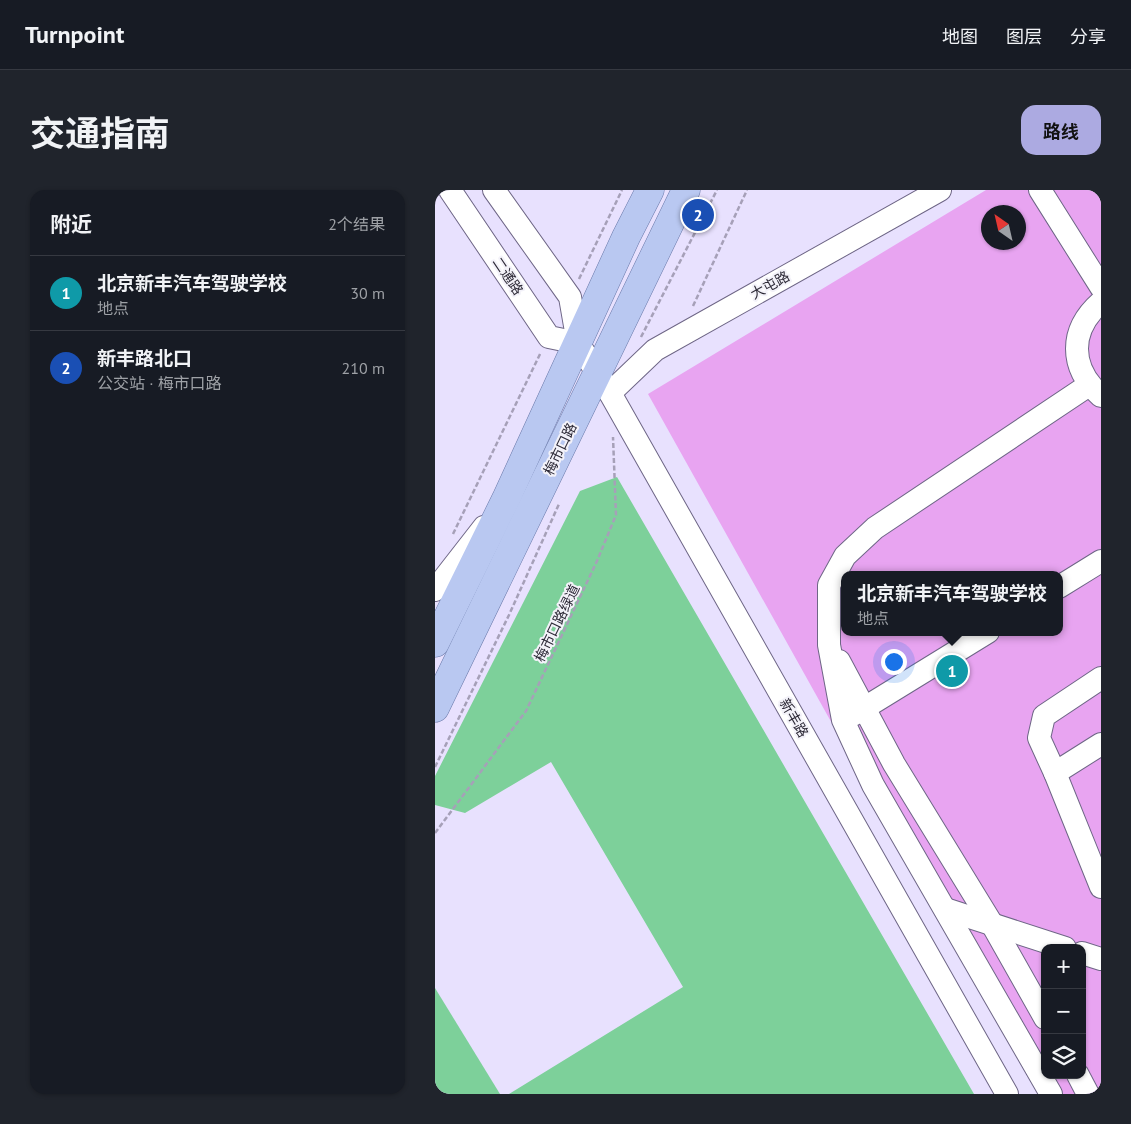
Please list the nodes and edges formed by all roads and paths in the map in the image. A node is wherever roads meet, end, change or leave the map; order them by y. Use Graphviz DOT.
graph roads {
  1 [pos="450,190"];
  2 [pos="494,190"];
  3 [pos="622,190"];
  4 [pos="650,190"];
  5 [pos="686,190"];
  6 [pos="717,190"];
  7 [pos="747,190"];
  8 [pos="939,190"];
  9 [pos="1040,190"];
  10 [pos="1101,287"];
  11 [pos="570,297"];
  12 [pos="1101,302"];
  13 [pos="679,336"];
  14 [pos="549,337"];
  15 [pos="638,342"];
  16 [pos="578,343"];
  17 [pos="603,383"];
  18 [pos="1095,390"];
  19 [pos="612,432"];
  20 [pos="506,499"];
  21 [pos="561,499"];
  22 [pos="452,537"];
  23 [pos="1101,560"];
  24 [pos="1063,584"];
  25 [pos="435,590"];
  26 [pos="982,636"];
  27 [pos="435,643"];
  28 [pos="829,645"];
  29 [pos="1101,678"];
  30 [pos="435,708"];
  31 [pos="865,708"];
  32 [pos="843,720"];
  33 [pos="1101,744"];
  34 [pos="435,767"];
  35 [pos="1055,773"];
  36 [pos="435,834"];
  37 [pos="1101,887"];
  38 [pos="945,909"];
  39 [pos="992,924"];
  40 [pos="1053,944"];
  41 [pos="1086,954"];
  42 [pos="1101,959"];
  43 [pos="1041,1011"];
  44 [pos="1080,1079"];
  45 [pos="1007,1094"];
  46 [pos="1051,1094"];
  47 [pos="1088,1094"];
  1 -- 14 [label="street, 二通路"];
  2 -- 11 [label="street"];
  3 -- 11 [label="path"];
  4 -- 16 [label="main road, 梅市口路"];
  5 -- 17 [label="main road, 梅市口路"];
  6 -- 15 [label="path"];
  7 -- 13 [label="path"];
  8 -- 13 [label="street, 大屯路"];
  9 -- 10 [label="street"];
  11 -- 16 [label="street"];
  12 -- 18 [label="street"];
  13 -- 17 [label="street, 大屯路"];
  14 -- 16 [label="street"];
  14 -- 22 [label="path"];
  16 -- 17 [label="street, 新丰路"];
  16 -- 20 [label="main road, 梅市口路"];
  17 -- 30 [label="main road, 梅市口路"];
  17 -- 45 [label="street, 新丰路"];
  18 -- 28 [label="street"];
  19 -- 36 [label="path, 梅市口路绿道"];
  20 -- 25 [label="street"];
  20 -- 27 [label="main road, 梅市口路"];
  21 -- 34 [label="path"];
  23 -- 24 [label="street"];
  26 -- 31 [label="street"];
  28 -- 31 [label="street"];
  28 -- 32 [label="street"];
  29 -- 35 [label="street"];
  31 -- 32 [label="street"];
  31 -- 39 [label="street"];
  32 -- 38 [label="street"];
  33 -- 35 [label="street"];
  35 -- 37 [label="street"];
  38 -- 39 [label="street"];
  38 -- 46 [label="street"];
  39 -- 40 [label="street"];
  39 -- 43 [label="street"];
  41 -- 42 [label="street"];
  44 -- 47 [label="street"];
}
